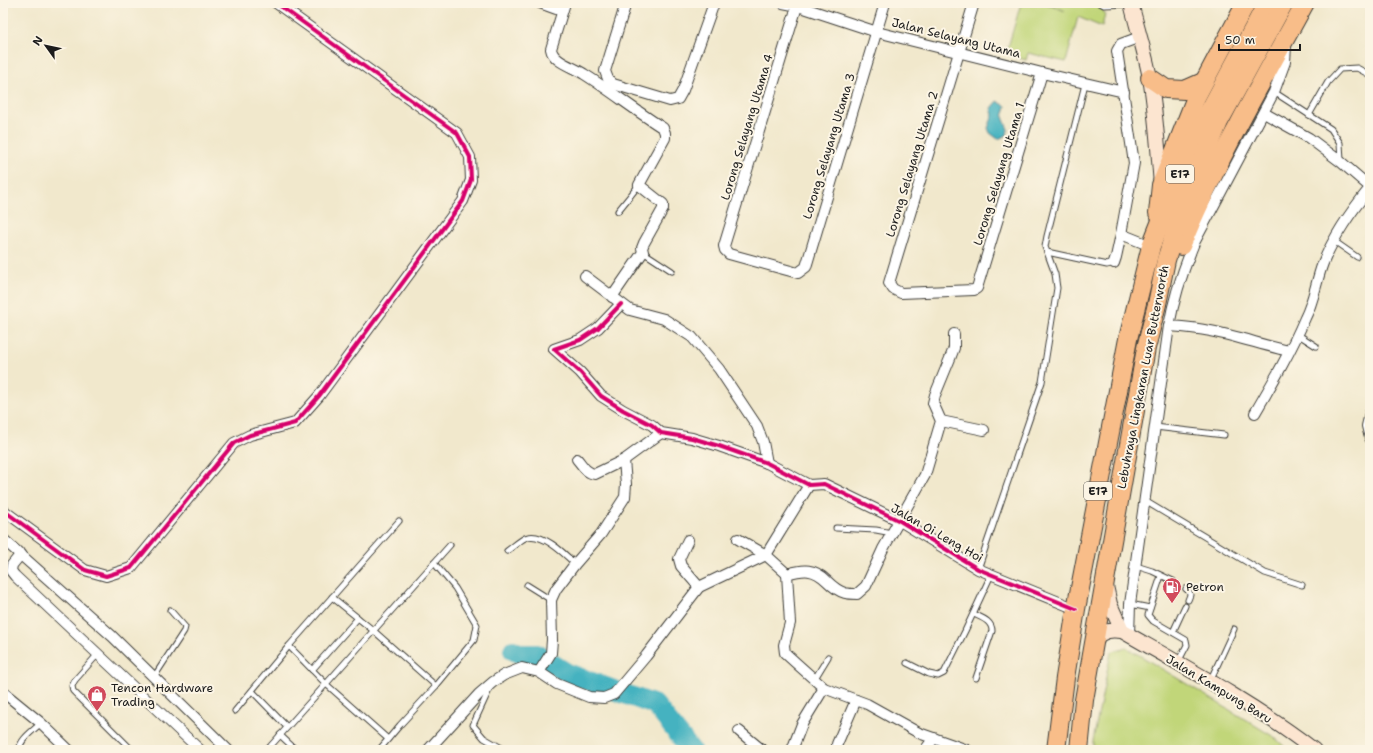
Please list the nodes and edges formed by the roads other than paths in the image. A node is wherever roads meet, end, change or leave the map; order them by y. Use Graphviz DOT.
graph roads {
  1 [pos="276,3"];
  2 [pos="540,3"];
  3 [pos="626,3"];
  4 [pos="714,3"];
  5 [pos="783,3"];
  6 [pos="885,3"];
  7 [pos="974,3"];
  8 [pos="1100,3"];
  9 [pos="1132,3"];
  10 [pos="1246,3"];
  11 [pos="1267,3"];
  12 [pos="1284,3"];
  13 [pos="1305,3"];
  14 [pos="798,4"];
  15 [pos="564,7"];
  16 [pos="877,32"];
  17 [pos="1287,35"];
  18 [pos="1140,37"];
  19 [pos="959,52"];
  20 [pos="1042,73"];
  21 [pos="1370,75"];
  22 [pos="1150,78"];
  23 [pos="1203,82"];
  24 [pos="1085,84"];
  25 [pos="1124,92"];
  26 [pos="1274,92"];
  27 [pos="1264,113"];
  28 [pos="1309,115"];
  29 [pos="1213,118"];
  30 [pos="1341,162"];
  31 [pos="639,185"];
  32 [pos="1161,185"];
  33 [pos="1370,188"];
  34 [pos="618,211"];
  35 [pos="1121,234"];
  36 [pos="1154,240"];
  37 [pos="1334,241"];
  38 [pos="643,252"];
  39 [pos="1047,252"];
  40 [pos="1357,257"];
  41 [pos="1114,263"];
  42 [pos="806,267"];
  43 [pos="672,271"];
  44 [pos="585,276"];
  45 [pos="980,282"];
  46 [pos="612,297"];
  47 [pos="621,304"];
  48 [pos="1157,304"];
  49 [pos="1169,326"];
  50 [pos="954,334"];
  51 [pos="1297,334"];
  52 [pos="1316,346"];
  53 [pos="1289,351"];
  54 [pos="1255,412"];
  55 [pos="1370,413"];
  56 [pos="941,421"];
  57 [pos="1156,427"];
  58 [pos="984,430"];
  59 [pos="661,433"];
  60 [pos="1224,435"];
  61 [pos="1370,438"];
  62 [pos="577,459"];
  63 [pos="624,460"];
  64 [pos="767,463"];
  65 [pos="809,485"];
  66 [pos="1145,501"];
  67 [pos="3,510"];
  68 [pos="399,521"];
  69 [pos="900,521"];
  70 [pos="836,528"];
  71 [pos="892,534"];
  72 [pos="3,539"];
  73 [pos="738,539"];
  74 [pos="688,540"];
  75 [pos="450,545"];
  76 [pos="507,551"];
  77 [pos="21,554"];
  78 [pos="766,555"];
  79 [pos="434,563"];
  80 [pos="575,564"];
  81 [pos="1136,566"];
  82 [pos="978,569"];
  83 [pos="787,574"];
  84 [pos="991,575"];
  85 [pos="1161,576"];
  86 [pos="1105,581"];
  87 [pos="1173,581"];
  88 [pos="1302,585"];
  89 [pos="527,586"];
  90 [pos="698,588"];
  91 [pos="1186,589"];
  92 [pos="332,597"];
  93 [pos="551,600"];
  94 [pos="1188,600"];
  95 [pos="1130,604"];
  96 [pos="1185,606"];
  97 [pos="1150,608"];
  98 [pos="1076,609"];
  99 [pos="170,610"];
  100 [pos="974,614"];
  101 [pos="358,618"];
  102 [pos="1234,629"];
  103 [pos="374,631"];
  104 [pos="1173,632"];
  105 [pos="1125,633"];
  106 [pos="1095,638"];
  107 [pos="289,646"];
  108 [pos="98,654"];
  109 [pos="828,657"];
  110 [pos="907,663"];
  111 [pos="1177,663"];
  112 [pos="312,670"];
  113 [pos="540,670"];
  114 [pos="154,677"];
  115 [pos="976,678"];
  116 [pos="814,680"];
  117 [pos="493,682"];
  118 [pos="1210,682"];
  119 [pos="326,684"];
  120 [pos="436,686"];
  121 [pos="824,688"];
  122 [pos="252,691"];
  123 [pos="3,692"];
  124 [pos="856,700"];
  125 [pos="235,711"];
  126 [pos="41,723"];
  127 [pos="287,727"];
  128 [pos="739,731"];
  129 [pos="280,735"];
  130 [pos="934,738"];
  131 [pos="388,739"];
  132 [pos="837,744"];
  133 [pos="19,750"];
  134 [pos="69,750"];
  135 [pos="132,750"];
  136 [pos="200,750"];
  137 [pos="228,750"];
  138 [pos="267,750"];
  139 [pos="296,750"];
  140 [pos="379,750"];
  141 [pos="428,750"];
  142 [pos="505,750"];
  143 [pos="762,750"];
  144 [pos="792,750"];
  145 [pos="925,750"];
  146 [pos="967,750"];
  147 [pos="1056,750"];
  148 [pos="1079,750"];
  149 [pos="1314,750"];
  1 -- 67 [label="street"];
  2 -- 15 [label="street"];
  3 -- 4 [label="street"];
  5 -- 14 [label="street, Jalan Selayang Utama"];
  6 -- 16 [label="street, Lorong Selayang Utama 3"];
  7 -- 19 [label="street, Lorong Selayang Utama 2"];
  8 -- 9 [label="lane"];
  9 -- 18 [label="street"];
  10 -- 23 [label="highway"];
  11 -- 29 [label="highway, Lebuhraya Lingkaran Luar Butterworth / E17"];
  12 -- 29 [label="highway, Lebuhraya Lingkaran Luar Butterworth / E17"];
  13 -- 17 [label="highway"];
  14 -- 16 [label="street, Jalan Selayang Utama"];
  14 -- 42 [label="street, Lorong Selayang Utama 4"];
  15 -- 31 [label="street"];
  16 -- 19 [label="street, Jalan Selayang Utama"];
  16 -- 42 [label="street, Lorong Selayang Utama 3"];
  17 -- 26 [label="street"];
  17 -- 48 [label="highway"];
  18 -- 22 [label="street"];
  18 -- 25 [label="street"];
  19 -- 20 [label="street, Jalan Selayang Utama"];
  19 -- 45 [label="street, Lorong Selayang Utama 2"];
  20 -- 24 [label="street, Jalan Selayang Utama"];
  20 -- 45 [label="street, Lorong Selayang Utama 1"];
  21 -- 28 [label="lane"];
  22 -- 23 [label="highway"];
  22 -- 32 [label="street"];
  23 -- 32 [label="highway"];
  24 -- 25 [label="street, Jalan Selayang Utama"];
  24 -- 39 [label="lane"];
  25 -- 35 [label="street"];
  26 -- 27 [label="street"];
  26 -- 28 [label="lane"];
  27 -- 30 [label="street"];
  27 -- 49 [label="street"];
  28 -- 30 [label="lane"];
  29 -- 36 [label="highway, Lebuhraya Lingkaran Luar Butterworth / E17"];
  29 -- 48 [label="highway, Lebuhraya Lingkaran Luar Butterworth / E17"];
  30 -- 33 [label="street"];
  31 -- 34 [label="lane"];
  31 -- 38 [label="street"];
  32 -- 36 [label="highway"];
  33 -- 37 [label="street"];
  35 -- 36 [label="street"];
  35 -- 41 [label="street"];
  36 -- 98 [label="highway, Lebuhraya Lingkaran Luar Butterworth / E17"];
  37 -- 40 [label="lane"];
  37 -- 51 [label="street"];
  38 -- 43 [label="lane"];
  38 -- 46 [label="street"];
  39 -- 41 [label="lane"];
  39 -- 82 [label="lane"];
  44 -- 46 [label="street"];
  46 -- 47 [label="street"];
  47 -- 59 [label="street"];
  47 -- 64 [label="street"];
  48 -- 86 [label="highway, Lebuhraya Lingkaran Luar Butterworth / E17"];
  49 -- 53 [label="street"];
  49 -- 57 [label="street"];
  50 -- 56 [label="street"];
  51 -- 52 [label="lane"];
  51 -- 53 [label="street"];
  53 -- 54 [label="street"];
  55 -- 61 [label="street"];
  56 -- 58 [label="street"];
  56 -- 69 [label="street"];
  57 -- 60 [label="lane"];
  57 -- 66 [label="street"];
  59 -- 63 [label="street"];
  59 -- 64 [label="street, Jalan Oi Leng Hoi"];
  62 -- 63 [label="street"];
  63 -- 80 [label="street"];
  64 -- 65 [label="street, Jalan Oi Leng Hoi"];
  65 -- 69 [label="street, Jalan Oi Leng Hoi"];
  65 -- 78 [label="street"];
  66 -- 81 [label="street"];
  66 -- 88 [label="lane"];
  68 -- 92 [label="lane"];
  69 -- 71 [label="street"];
  69 -- 82 [label="street, Jalan Oi Leng Hoi"];
  70 -- 71 [label="lane"];
  71 -- 83 [label="street"];
  72 -- 77 [label="street"];
  73 -- 78 [label="street"];
  74 -- 90 [label="street"];
  75 -- 79 [label="lane"];
  76 -- 80 [label="lane"];
  77 -- 108 [label="street"];
  77 -- 114 [label="street"];
  78 -- 83 [label="street"];
  78 -- 90 [label="street"];
  79 -- 103 [label="lane"];
  79 -- 120 [label="lane"];
  80 -- 93 [label="street"];
  81 -- 85 [label="lane"];
  81 -- 95 [label="street"];
  82 -- 84 [label="street, Jalan Oi Leng Hoi"];
  83 -- 116 [label="street"];
  84 -- 98 [label="street, Jalan Oi Leng Hoi"];
  84 -- 100 [label="lane"];
  85 -- 87 [label="lane"];
  85 -- 97 [label="lane"];
  86 -- 105 [label="street"];
  86 -- 106 [label="highway, Lebuhraya Lingkaran Luar Butterworth / E17"];
  89 -- 93 [label="lane"];
  90 -- 113 [label="street"];
  91 -- 94 [label="lane"];
  92 -- 101 [label="lane"];
  92 -- 107 [label="lane"];
  93 -- 113 [label="street"];
  95 -- 97 [label="lane"];
  95 -- 105 [label="street"];
  96 -- 104 [label="lane"];
  97 -- 104 [label="lane"];
  98 -- 147 [label="highway, Lebuhraya Lingkaran Luar Butterworth / E17"];
  99 -- 114 [label="lane"];
  100 -- 110 [label="lane"];
  100 -- 115 [label="lane"];
  101 -- 103 [label="lane"];
  101 -- 112 [label="lane"];
  102 -- 118 [label="lane"];
  103 -- 119 [label="lane"];
  103 -- 120 [label="lane"];
  104 -- 111 [label="lane"];
  105 -- 106 [label="street"];
  105 -- 111 [label="street, Jalan Kampung Baru"];
  106 -- 148 [label="highway, Lebuhraya Lingkaran Luar Butterworth / E17"];
  107 -- 112 [label="lane"];
  107 -- 122 [label="lane"];
  108 -- 135 [label="lane"];
  108 -- 136 [label="street"];
  109 -- 116 [label="lane"];
  111 -- 118 [label="street, Jalan Kampung Baru"];
  112 -- 119 [label="lane"];
  113 -- 117 [label="street"];
  114 -- 137 [label="street"];
  116 -- 121 [label="street"];
  117 -- 141 [label="street"];
  117 -- 142 [label="lane"];
  118 -- 149 [label="street, Jalan Kampung Baru"];
  119 -- 127 [label="lane"];
  119 -- 131 [label="lane"];
  120 -- 131 [label="lane"];
  121 -- 124 [label="street"];
  121 -- 144 [label="street"];
  122 -- 125 [label="lane"];
  122 -- 127 [label="lane"];
  123 -- 126 [label="street"];
  124 -- 130 [label="street"];
  124 -- 132 [label="street"];
  126 -- 133 [label="lane"];
  126 -- 134 [label="street"];
  127 -- 129 [label="lane"];
  128 -- 143 [label="street"];
  129 -- 138 [label="lane"];
  129 -- 139 [label="lane"];
  130 -- 145 [label="street"];
  130 -- 146 [label="street"];
  131 -- 140 [label="lane"];
}
